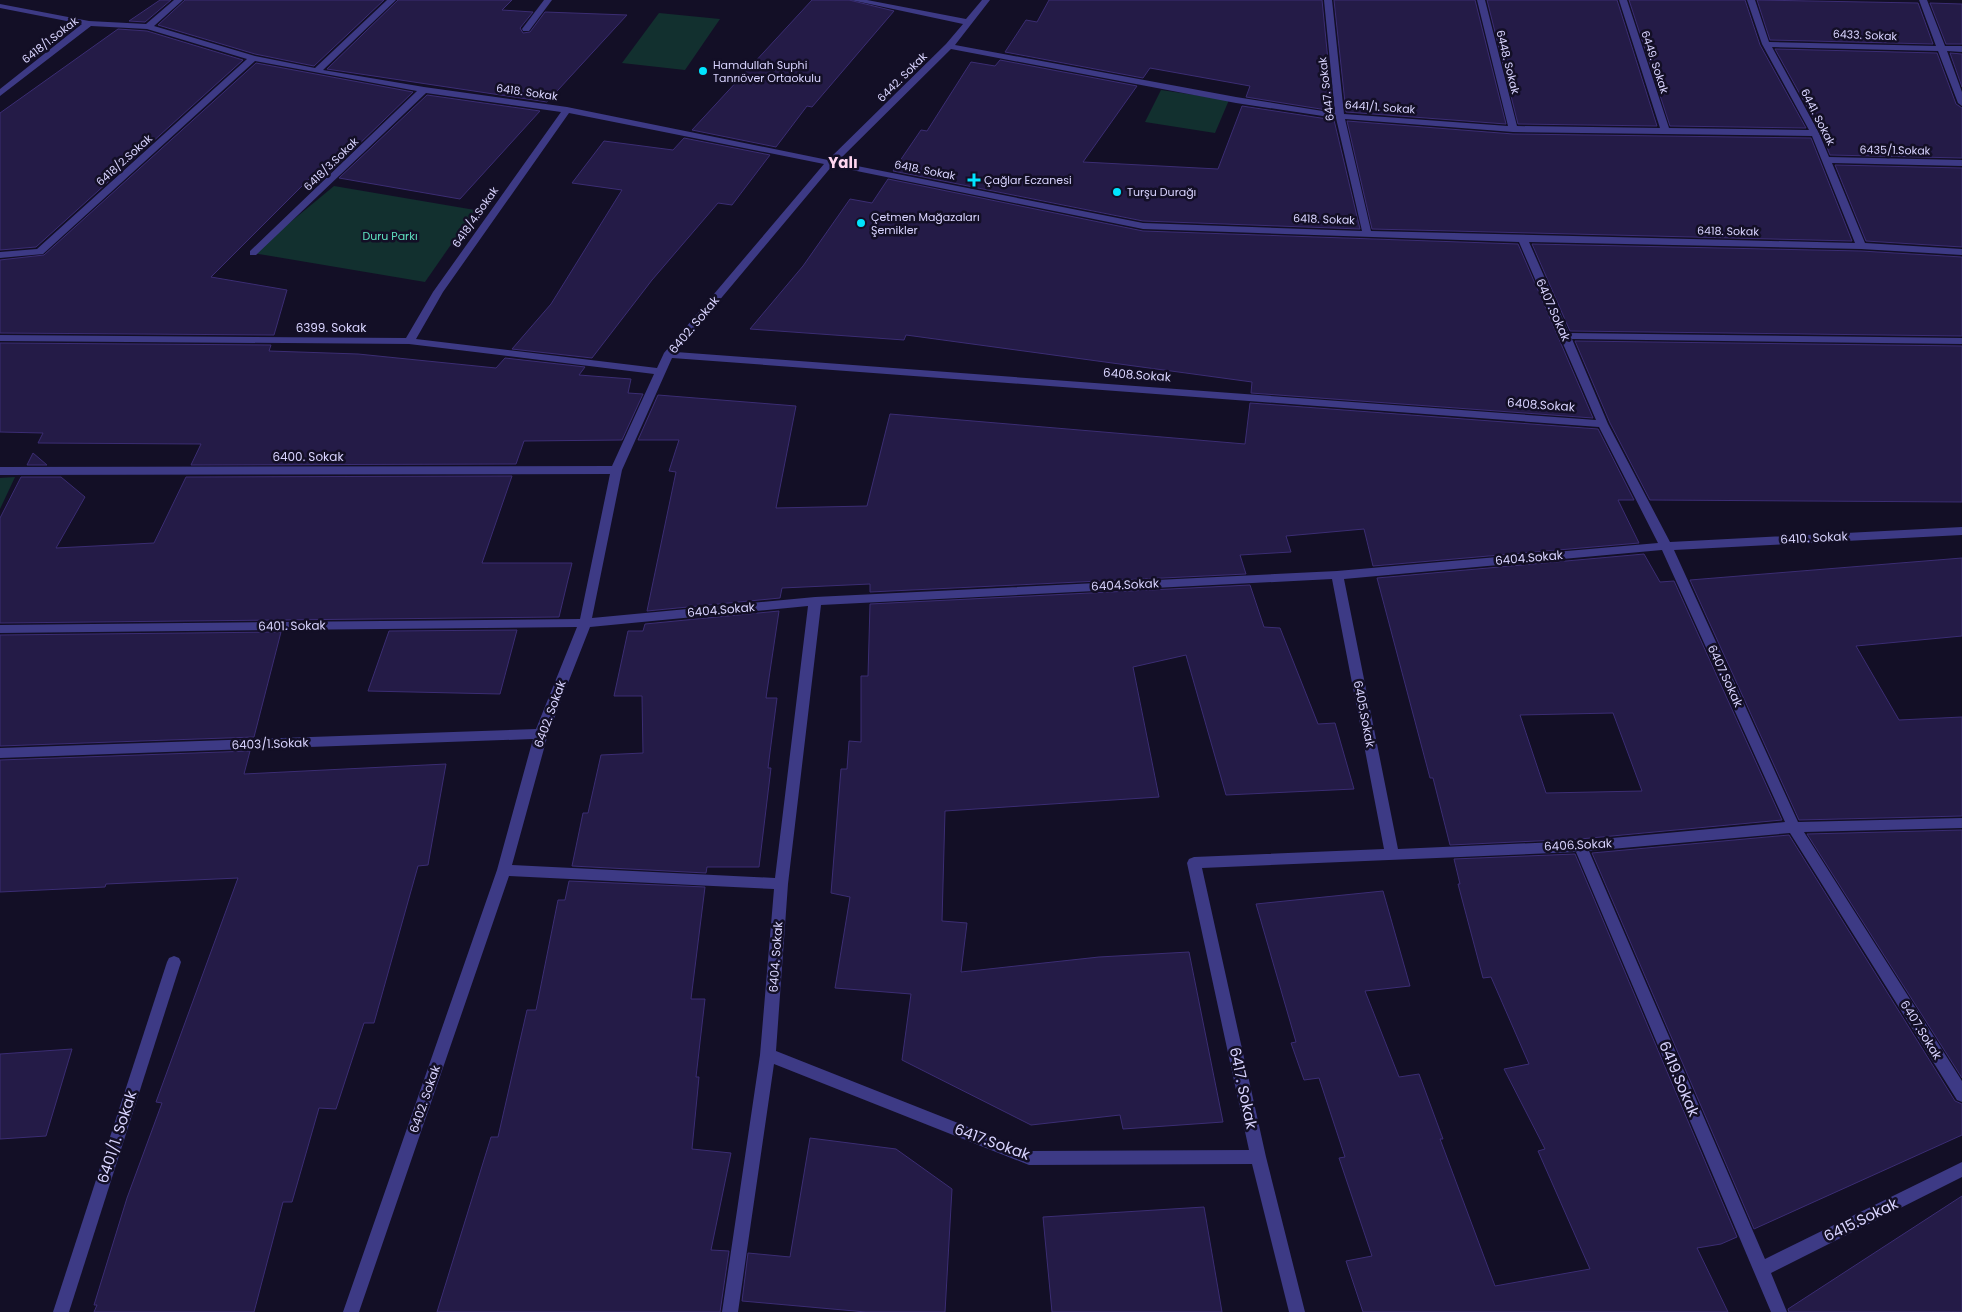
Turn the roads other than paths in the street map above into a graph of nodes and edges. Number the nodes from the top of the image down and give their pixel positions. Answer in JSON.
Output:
{"nodes":[{"id":1,"x":179,"y":0,"type":"edge"},
{"id":2,"x":392,"y":0,"type":"edge"},
{"id":3,"x":548,"y":0,"type":"edge"},
{"id":4,"x":855,"y":0,"type":"edge"},
{"id":5,"x":986,"y":0,"type":"edge"},
{"id":6,"x":1328,"y":0,"type":"edge"},
{"id":7,"x":1481,"y":0,"type":"edge"},
{"id":8,"x":1623,"y":0,"type":"edge"},
{"id":9,"x":1751,"y":0,"type":"edge"},
{"id":10,"x":1923,"y":0,"type":"edge"},
{"id":11,"x":0,"y":6,"type":"edge"},
{"id":12,"x":0,"y":14,"type":"edge"},
{"id":13,"x":46,"y":14,"type":"junction"},
{"id":14,"x":967,"y":22,"type":"junction"},
{"id":15,"x":89,"y":23,"type":"junction"},
{"id":16,"x":148,"y":27,"type":"junction"},
{"id":17,"x":526,"y":29,"type":"dead end"},
{"id":18,"x":1766,"y":44,"type":"junction"},
{"id":19,"x":949,"y":46,"type":"junction"},
{"id":20,"x":1941,"y":49,"type":"junction"},
{"id":21,"x":1962,"y":50,"type":"edge"},
{"id":22,"x":253,"y":58,"type":"junction"},
{"id":23,"x":317,"y":71,"type":"junction"},
{"id":24,"x":424,"y":90,"type":"junction"},
{"id":25,"x":0,"y":93,"type":"edge"},
{"id":26,"x":1962,"y":103,"type":"edge"},
{"id":27,"x":567,"y":110,"type":"junction"},
{"id":28,"x":1340,"y":116,"type":"junction"},
{"id":29,"x":1513,"y":129,"type":"junction"},
{"id":30,"x":1665,"y":131,"type":"junction"},
{"id":31,"x":1815,"y":133,"type":"junction"},
{"id":32,"x":1827,"y":160,"type":"junction"},
{"id":33,"x":1962,"y":163,"type":"edge"},
{"id":34,"x":830,"y":164,"type":"junction"},
{"id":35,"x":1367,"y":232,"type":"junction"},
{"id":36,"x":1523,"y":240,"type":"junction"},
{"id":37,"x":1861,"y":246,"type":"junction"},
{"id":38,"x":1962,"y":252,"type":"edge"},
{"id":39,"x":253,"y":253,"type":"dead end"},
{"id":40,"x":0,"y":255,"type":"edge"},
{"id":41,"x":1565,"y":336,"type":"junction"},
{"id":42,"x":0,"y":338,"type":"edge"},
{"id":43,"x":409,"y":341,"type":"junction"},
{"id":44,"x":1962,"y":341,"type":"edge"},
{"id":45,"x":668,"y":355,"type":"junction"},
{"id":46,"x":660,"y":372,"type":"junction"},
{"id":47,"x":1603,"y":424,"type":"junction"},
{"id":48,"x":616,"y":470,"type":"junction"},
{"id":49,"x":0,"y":471,"type":"edge"},
{"id":50,"x":1962,"y":530,"type":"edge"},
{"id":51,"x":1666,"y":546,"type":"junction"},
{"id":52,"x":1336,"y":575,"type":"junction"},
{"id":53,"x":815,"y":601,"type":"junction"},
{"id":54,"x":585,"y":622,"type":"junction"},
{"id":55,"x":0,"y":629,"type":"edge"},
{"id":56,"x":540,"y":734,"type":"junction"},
{"id":57,"x":0,"y":753,"type":"edge"},
{"id":58,"x":1962,"y":822,"type":"edge"},
{"id":59,"x":1794,"y":827,"type":"junction"},
{"id":60,"x":1580,"y":846,"type":"junction"},
{"id":61,"x":1392,"y":853,"type":"junction"},
{"id":62,"x":1194,"y":863,"type":"joint"},
{"id":63,"x":504,"y":870,"type":"junction"},
{"id":64,"x":781,"y":884,"type":"junction"},
{"id":65,"x":174,"y":962,"type":"dead end"},
{"id":66,"x":768,"y":1055,"type":"junction"},
{"id":67,"x":1962,"y":1095,"type":"edge"},
{"id":68,"x":1258,"y":1157,"type":"junction"},
{"id":69,"x":1962,"y":1169,"type":"edge"},
{"id":70,"x":1760,"y":1270,"type":"junction"},
{"id":71,"x":61,"y":1312,"type":"edge"},
{"id":72,"x":351,"y":1312,"type":"edge"},
{"id":73,"x":730,"y":1312,"type":"edge"},
{"id":74,"x":1297,"y":1312,"type":"edge"},
{"id":75,"x":1778,"y":1312,"type":"edge"}],
"edges":[{"from":1,"to":16,"type":"street"},
{"from":2,"to":23,"type":"street"},
{"from":3,"to":17,"type":"street"},
{"from":4,"to":14,"type":"street"},
{"from":5,"to":14,"type":"street","name":"6442. Sokak"},
{"from":6,"to":28,"type":"street","name":"6447. Sokak"},
{"from":7,"to":29,"type":"street","name":"6448. Sokak"},
{"from":8,"to":30,"type":"street","name":"6449. Sokak"},
{"from":9,"to":18,"type":"street","name":"6441. Sokak"},
{"from":10,"to":20,"type":"street"},
{"from":11,"to":13,"type":"street"},
{"from":12,"to":13,"type":"street"},
{"from":13,"to":15,"type":"street","name":"6418. Sokak"},
{"from":14,"to":19,"type":"street","name":"6442. Sokak"},
{"from":15,"to":16,"type":"street","name":"6418. Sokak"},
{"from":15,"to":25,"type":"street","name":"6418/1.Sokak"},
{"from":16,"to":22,"type":"street","name":"6418. Sokak"},
{"from":18,"to":20,"type":"street","name":"6433. Sokak"},
{"from":18,"to":31,"type":"street","name":"6441. Sokak"},
{"from":19,"to":28,"type":"street","name":"6441/1. Sokak"},
{"from":19,"to":34,"type":"street","name":"6442. Sokak"},
{"from":20,"to":21,"type":"street","name":"6433. Sokak"},
{"from":20,"to":26,"type":"street"},
{"from":22,"to":23,"type":"street","name":"6418. Sokak"},
{"from":22,"to":40,"type":"street","name":"6418/2.Sokak"},
{"from":23,"to":24,"type":"street","name":"6418. Sokak"},
{"from":24,"to":27,"type":"street","name":"6418. Sokak"},
{"from":24,"to":39,"type":"street","name":"6418/3.Sokak"},
{"from":27,"to":34,"type":"street","name":"6418. Sokak"},
{"from":27,"to":43,"type":"street","name":"6418/4.Sokak"},
{"from":28,"to":29,"type":"street","name":"6441/1. Sokak"},
{"from":28,"to":35,"type":"street","name":"6447. Sokak"},
{"from":29,"to":30,"type":"street","name":"6441/1. Sokak"},
{"from":30,"to":31,"type":"street","name":"6441/1. Sokak"},
{"from":31,"to":32,"type":"street","name":"6441. Sokak"},
{"from":32,"to":33,"type":"street","name":"6435/1.Sokak"},
{"from":32,"to":37,"type":"street","name":"6441. Sokak"},
{"from":34,"to":35,"type":"street","name":"6418. Sokak"},
{"from":34,"to":45,"type":"street","name":"6402. Sokak"},
{"from":35,"to":36,"type":"street","name":"6418. Sokak"},
{"from":36,"to":37,"type":"street","name":"6418. Sokak"},
{"from":36,"to":41,"type":"street","name":"6407.Sokak"},
{"from":37,"to":38,"type":"street","name":"6418. Sokak"},
{"from":41,"to":44,"type":"street"},
{"from":41,"to":47,"type":"street","name":"6407.Sokak"},
{"from":42,"to":43,"type":"street","name":"6399. Sokak"},
{"from":43,"to":46,"type":"street","name":"6399. Sokak"},
{"from":45,"to":46,"type":"street","name":"6402. Sokak"},
{"from":45,"to":47,"type":"street","name":"6408.Sokak"},
{"from":46,"to":48,"type":"street","name":"6402. Sokak"},
{"from":47,"to":51,"type":"street","name":"6407.Sokak"},
{"from":48,"to":49,"type":"street","name":"6400. Sokak"},
{"from":48,"to":54,"type":"street","name":"6402. Sokak"},
{"from":50,"to":51,"type":"street","name":"6410. Sokak"},
{"from":51,"to":52,"type":"street","name":"6404.Sokak"},
{"from":51,"to":59,"type":"street","name":"6407.Sokak"},
{"from":52,"to":53,"type":"street","name":"6404.Sokak"},
{"from":52,"to":61,"type":"street","name":"6405.Sokak"},
{"from":53,"to":54,"type":"street","name":"6404.Sokak"},
{"from":53,"to":64,"type":"street","name":"6404. Sokak"},
{"from":54,"to":55,"type":"street","name":"6401. Sokak"},
{"from":54,"to":56,"type":"street","name":"6402. Sokak"},
{"from":56,"to":57,"type":"street","name":"6403/1.Sokak"},
{"from":56,"to":63,"type":"street","name":"6402. Sokak"},
{"from":58,"to":59,"type":"street","name":"6406.Sokak"},
{"from":59,"to":60,"type":"street","name":"6406.Sokak"},
{"from":59,"to":67,"type":"street","name":"6407.Sokak"},
{"from":60,"to":61,"type":"street","name":"6406.Sokak"},
{"from":60,"to":70,"type":"street","name":"6419.Sokak"},
{"from":61,"to":62,"type":"street","name":"6406.Sokak"},
{"from":62,"to":68,"type":"street","name":"6417. Sokak"},
{"from":63,"to":64,"type":"street"},
{"from":63,"to":72,"type":"street","name":"6402. Sokak"},
{"from":64,"to":66,"type":"street","name":"6404. Sokak"},
{"from":65,"to":71,"type":"street","name":"6401/1. Sokak"},
{"from":66,"to":68,"type":"street","name":"6417.Sokak"},
{"from":66,"to":73,"type":"street","name":"6404. Sokak"},
{"from":68,"to":74,"type":"street","name":"6417. Sokak"},
{"from":69,"to":70,"type":"street","name":"6415.Sokak"},
{"from":70,"to":75,"type":"street","name":"6419.Sokak"}]}
